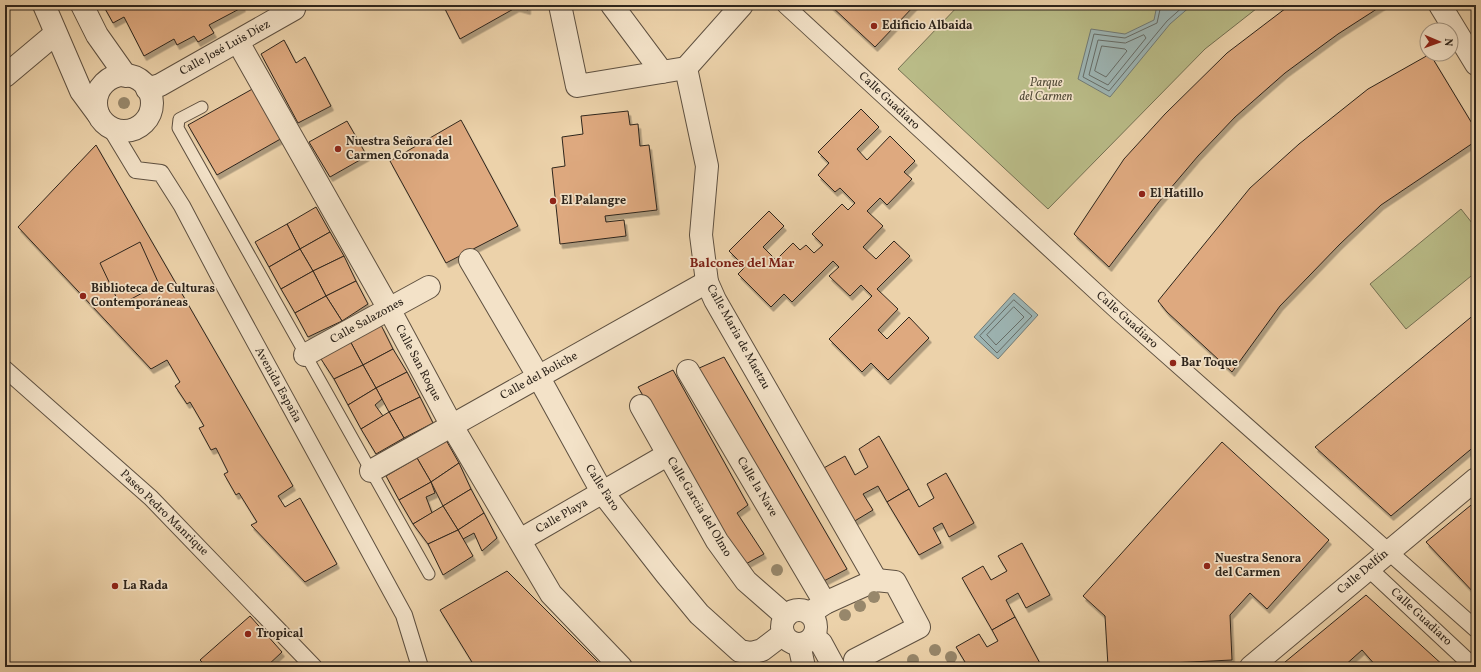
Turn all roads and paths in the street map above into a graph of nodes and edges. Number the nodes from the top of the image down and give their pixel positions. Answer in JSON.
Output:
{"nodes":[{"id":1,"x":44,"y":5,"type":"edge"},
{"id":2,"x":82,"y":5,"type":"edge"},
{"id":3,"x":560,"y":5,"type":"edge"},
{"id":4,"x":612,"y":5,"type":"edge"},
{"id":5,"x":742,"y":5,"type":"edge"},
{"id":6,"x":785,"y":5,"type":"edge"},
{"id":7,"x":1440,"y":5,"type":"edge"},
{"id":8,"x":297,"y":6,"type":"edge"},
{"id":9,"x":56,"y":34,"type":"junction"},
{"id":10,"x":238,"y":42,"type":"junction"},
{"id":11,"x":1476,"y":64,"type":"edge"},
{"id":12,"x":686,"y":68,"type":"junction"},
{"id":13,"x":662,"y":72,"type":"junction"},
{"id":14,"x":5,"y":76,"type":"edge"},
{"id":15,"x":126,"y":76,"type":"junction"},
{"id":16,"x":147,"y":89,"type":"junction"},
{"id":17,"x":202,"y":107,"type":"dead end"},
{"id":18,"x":104,"y":121,"type":"junction"},
{"id":19,"x":470,"y":260,"type":"dead end"},
{"id":20,"x":707,"y":282,"type":"junction"},
{"id":21,"x":429,"y":287,"type":"dead end"},
{"id":22,"x":389,"y":309,"type":"junction"},
{"id":23,"x":305,"y":355,"type":"junction"},
{"id":24,"x":5,"y":369,"type":"edge"},
{"id":25,"x":688,"y":371,"type":"dead end"},
{"id":26,"x":538,"y":376,"type":"junction"},
{"id":27,"x":641,"y":406,"type":"dead end"},
{"id":28,"x":452,"y":426,"type":"junction"},
{"id":29,"x":667,"y":455,"type":"junction"},
{"id":30,"x":371,"y":471,"type":"junction"},
{"id":31,"x":1476,"y":479,"type":"edge"},
{"id":32,"x":602,"y":492,"type":"junction"},
{"id":33,"x":520,"y":540,"type":"junction"},
{"id":34,"x":1388,"y":551,"type":"junction"},
{"id":35,"x":1368,"y":568,"type":"junction"},
{"id":36,"x":429,"y":574,"type":"dead end"},
{"id":37,"x":886,"y":581,"type":"junction"},
{"id":38,"x":818,"y":608,"type":"junction"},
{"id":39,"x":1476,"y":629,"type":"edge"},
{"id":40,"x":795,"y":633,"type":"junction"},
{"id":41,"x":855,"y":660,"type":"dead end"},
{"id":42,"x":314,"y":667,"type":"edge"},
{"id":43,"x":420,"y":667,"type":"edge"},
{"id":44,"x":621,"y":667,"type":"edge"},
{"id":45,"x":804,"y":667,"type":"edge"},
{"id":46,"x":834,"y":667,"type":"edge"},
{"id":47,"x":1252,"y":667,"type":"edge"},
{"id":48,"x":1474,"y":667,"type":"edge"}],
"edges":[{"from":1,"to":9,"type":"street"},
{"from":2,"to":15,"type":"street"},
{"from":3,"to":13,"type":"street"},
{"from":4,"to":13,"type":"street"},
{"from":5,"to":12,"type":"street"},
{"from":6,"to":34,"type":"street","name":"Calle Guadiaro"},
{"from":7,"to":11,"type":"street"},
{"from":8,"to":10,"type":"street","name":"Calle José Luis Díez"},
{"from":9,"to":14,"type":"street"},
{"from":9,"to":18,"type":"street"},
{"from":10,"to":16,"type":"street","name":"Calle José Luis Díez"},
{"from":10,"to":22,"type":"street","name":"Calle San Roque"},
{"from":12,"to":13,"type":"street"},
{"from":12,"to":20,"type":"street","name":"Calle Maria de Maetzu"},
{"from":15,"to":16,"type":"street"},
{"from":15,"to":18,"type":"street"},
{"from":16,"to":18,"type":"street"},
{"from":17,"to":23,"type":"lane"},
{"from":18,"to":43,"type":"street","name":"Avenida España"},
{"from":19,"to":26,"type":"street","name":"Calle Faro"},
{"from":20,"to":26,"type":"street","name":"Calle del Boliche"},
{"from":20,"to":37,"type":"street","name":"Calle Maria de Maetzu"},
{"from":21,"to":22,"type":"street","name":"Calle Salazones"},
{"from":22,"to":23,"type":"street","name":"Calle Salazones"},
{"from":22,"to":28,"type":"street","name":"Calle San Roque"},
{"from":23,"to":30,"type":"lane"},
{"from":24,"to":42,"type":"street","name":"Paseo Pedro Manrique"},
{"from":25,"to":38,"type":"street","name":"Calle la Nave"},
{"from":26,"to":28,"type":"street","name":"Calle del Boliche"},
{"from":26,"to":32,"type":"street","name":"Calle Faro"},
{"from":27,"to":29,"type":"street","name":"Calle Garcia del Olmo"},
{"from":28,"to":30,"type":"street","name":"Calle del Boliche"},
{"from":28,"to":33,"type":"street","name":"Calle San Roque"},
{"from":29,"to":32,"type":"street","name":"Calle Playa"},
{"from":29,"to":40,"type":"street","name":"Calle Garcia del Olmo"},
{"from":30,"to":36,"type":"lane"},
{"from":31,"to":34,"type":"street","name":"Calle Delfín"},
{"from":32,"to":33,"type":"street","name":"Calle Playa"},
{"from":32,"to":40,"type":"street","name":"Calle Faro"},
{"from":33,"to":44,"type":"street","name":"Calle San Roque"},
{"from":34,"to":35,"type":"street","name":"Calle Delfín"},
{"from":34,"to":39,"type":"street","name":"Calle Guadiaro"},
{"from":35,"to":47,"type":"street","name":"Calle Delfín"},
{"from":35,"to":48,"type":"street","name":"Calle Guadiaro"},
{"from":37,"to":38,"type":"street"},
{"from":37,"to":41,"type":"street","name":"Calle Maria de Maetzu"},
{"from":38,"to":40,"type":"street","name":"Calle la Nave"},
{"from":40,"to":45,"type":"street"},
{"from":40,"to":46,"type":"street","name":"Calle Garcia del Olmo"}]}
